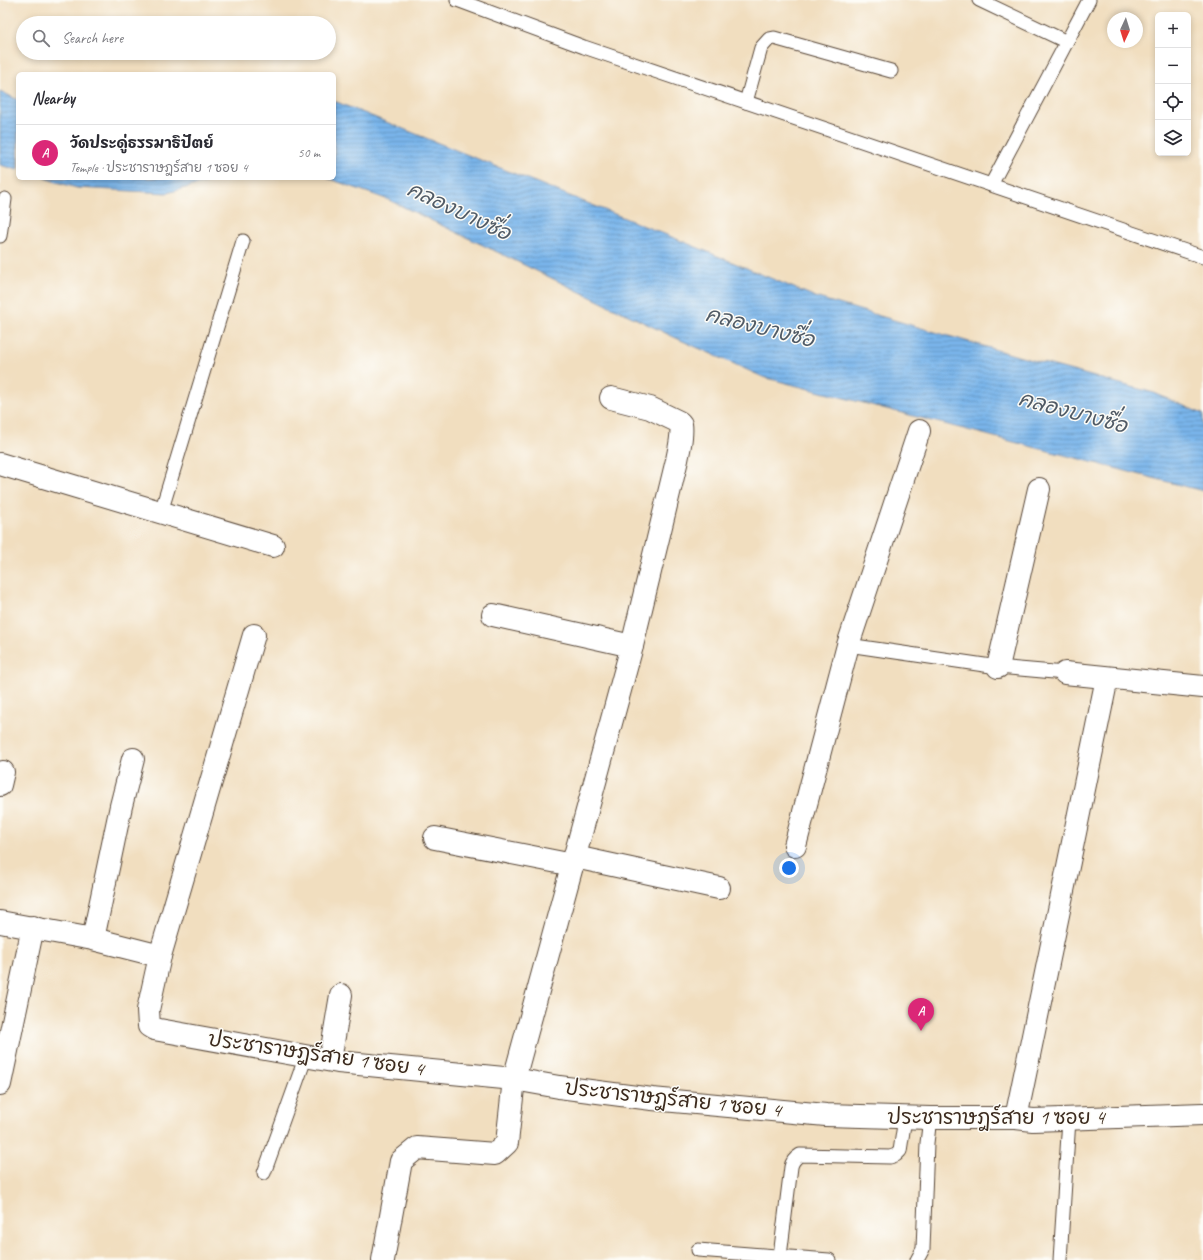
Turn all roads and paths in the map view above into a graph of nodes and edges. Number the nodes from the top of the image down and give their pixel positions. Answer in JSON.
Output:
{"nodes":[{"id":1,"x":457,"y":0,"type":"edge"},
{"id":2,"x":980,"y":0,"type":"edge"},
{"id":3,"x":1089,"y":0,"type":"edge"},
{"id":4,"x":1067,"y":42,"type":"junction"},
{"id":5,"x":891,"y":71,"type":"dead end"},
{"id":6,"x":746,"y":102,"type":"junction"},
{"id":7,"x":992,"y":185,"type":"junction"},
{"id":8,"x":5,"y":199,"type":"dead end"},
{"id":9,"x":0,"y":236,"type":"edge"},
{"id":10,"x":243,"y":241,"type":"dead end"},
{"id":11,"x":1203,"y":257,"type":"edge"},
{"id":12,"x":611,"y":398,"type":"dead end"},
{"id":13,"x":919,"y":431,"type":"dead end"},
{"id":14,"x":0,"y":464,"type":"edge"},
{"id":15,"x":1039,"y":489,"type":"dead end"},
{"id":16,"x":161,"y":512,"type":"junction"},
{"id":17,"x":273,"y":546,"type":"dead end"},
{"id":18,"x":493,"y":615,"type":"dead end"},
{"id":19,"x":254,"y":635,"type":"dead end"},
{"id":20,"x":848,"y":645,"type":"junction"},
{"id":21,"x":632,"y":646,"type":"junction"},
{"id":22,"x":998,"y":668,"type":"junction"},
{"id":23,"x":1065,"y":673,"type":"joint"},
{"id":24,"x":1107,"y":678,"type":"junction"},
{"id":25,"x":1203,"y":687,"type":"edge"},
{"id":26,"x":133,"y":759,"type":"dead end"},
{"id":27,"x":435,"y":838,"type":"dead end"},
{"id":28,"x":795,"y":846,"type":"dead end"},
{"id":29,"x":574,"y":861,"type":"junction"},
{"id":30,"x":719,"y":888,"type":"dead end"},
{"id":31,"x":0,"y":922,"type":"edge"},
{"id":32,"x":33,"y":927,"type":"junction"},
{"id":33,"x":93,"y":939,"type":"junction"},
{"id":34,"x":160,"y":956,"type":"junction"},
{"id":35,"x":341,"y":995,"type":"dead end"},
{"id":36,"x":306,"y":1056,"type":"junction"},
{"id":37,"x":330,"y":1060,"type":"junction"},
{"id":38,"x":514,"y":1079,"type":"junction"},
{"id":39,"x":0,"y":1084,"type":"edge"},
{"id":40,"x":1203,"y":1114,"type":"edge"},
{"id":41,"x":905,"y":1118,"type":"junction"},
{"id":42,"x":930,"y":1118,"type":"junction"},
{"id":43,"x":1016,"y":1118,"type":"junction"},
{"id":44,"x":1069,"y":1119,"type":"junction"},
{"id":45,"x":264,"y":1173,"type":"dead end"},
{"id":46,"x":698,"y":1250,"type":"dead end"},
{"id":47,"x":780,"y":1256,"type":"junction"},
{"id":48,"x":390,"y":1259,"type":"edge"},
{"id":49,"x":829,"y":1260,"type":"edge"},
{"id":50,"x":917,"y":1260,"type":"edge"},
{"id":51,"x":1060,"y":1260,"type":"edge"}],
"edges":[{"from":1,"to":6,"type":"lane"},
{"from":2,"to":4,"type":"lane"},
{"from":3,"to":4,"type":"lane"},
{"from":4,"to":7,"type":"lane"},
{"from":5,"to":6,"type":"lane"},
{"from":6,"to":7,"type":"lane"},
{"from":7,"to":11,"type":"lane"},
{"from":8,"to":9,"type":"lane"},
{"from":10,"to":16,"type":"lane"},
{"from":12,"to":21,"type":"street"},
{"from":13,"to":20,"type":"street"},
{"from":14,"to":16,"type":"street"},
{"from":15,"to":22,"type":"street"},
{"from":16,"to":17,"type":"street"},
{"from":18,"to":21,"type":"street"},
{"from":19,"to":34,"type":"street"},
{"from":20,"to":22,"type":"lane"},
{"from":20,"to":28,"type":"street"},
{"from":21,"to":29,"type":"street"},
{"from":22,"to":23,"type":"lane"},
{"from":23,"to":24,"type":"street"},
{"from":24,"to":25,"type":"street"},
{"from":24,"to":43,"type":"street"},
{"from":26,"to":33,"type":"street"},
{"from":27,"to":29,"type":"street"},
{"from":29,"to":30,"type":"street"},
{"from":29,"to":38,"type":"street"},
{"from":31,"to":32,"type":"street"},
{"from":32,"to":33,"type":"street"},
{"from":32,"to":39,"type":"street"},
{"from":33,"to":34,"type":"street"},
{"from":34,"to":36,"type":"street","name":"ประชาราษฎร์สาย 1 ซอย 4"},
{"from":35,"to":37,"type":"street"},
{"from":36,"to":37,"type":"street","name":"ประชาราษฎร์สาย 1 ซอย 4"},
{"from":36,"to":45,"type":"lane"},
{"from":37,"to":38,"type":"street","name":"ประชาราษฎร์สาย 1 ซอย 4"},
{"from":38,"to":41,"type":"street","name":"ประชาราษฎร์สาย 1 ซอย 4"},
{"from":38,"to":48,"type":"street"},
{"from":40,"to":44,"type":"street","name":"ประชาราษฎร์สาย 1 ซอย 4"},
{"from":41,"to":42,"type":"street","name":"ประชาราษฎร์สาย 1 ซอย 4"},
{"from":41,"to":47,"type":"lane"},
{"from":42,"to":43,"type":"street","name":"ประชาราษฎร์สาย 1 ซอย 4"},
{"from":42,"to":50,"type":"lane"},
{"from":43,"to":44,"type":"street","name":"ประชาราษฎร์สาย 1 ซอย 4"},
{"from":44,"to":51,"type":"lane"},
{"from":46,"to":47,"type":"lane"},
{"from":47,"to":49,"type":"lane"}]}
